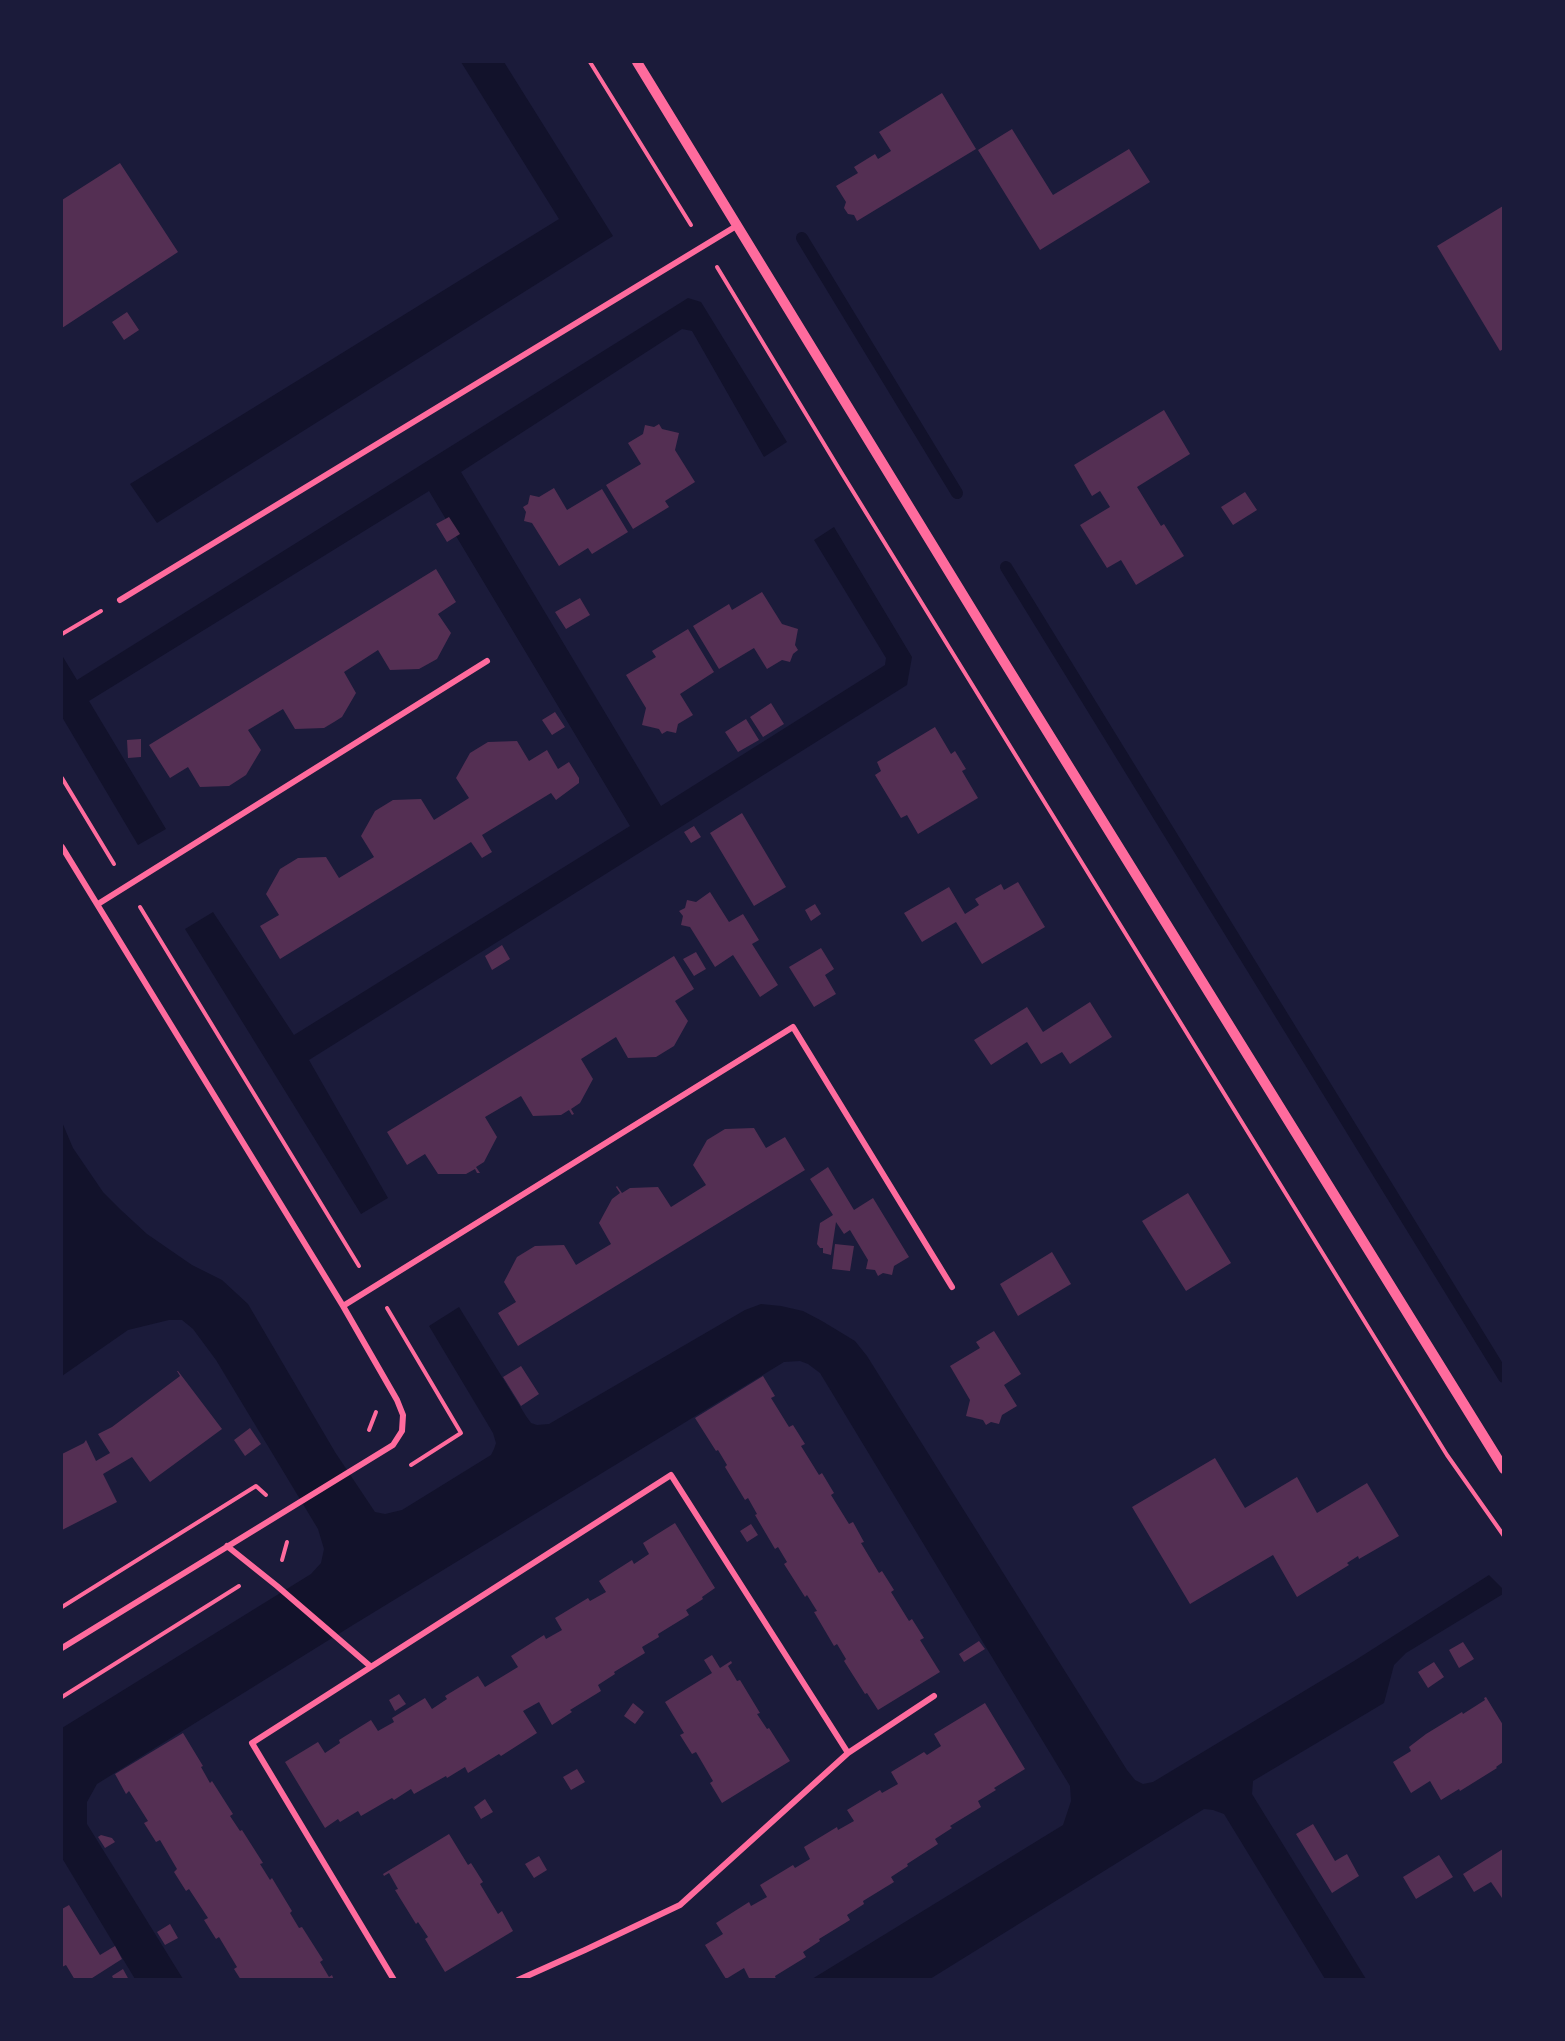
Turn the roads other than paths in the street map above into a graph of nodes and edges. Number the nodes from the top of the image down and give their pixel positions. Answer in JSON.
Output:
{"nodes":[{"id":1,"x":637,"y":62,"type":"edge"},
{"id":2,"x":738,"y":225,"type":"junction"},
{"id":3,"x":120,"y":600,"type":"road end"},
{"id":4,"x":487,"y":661,"type":"dead end"},
{"id":5,"x":62,"y":847,"type":"edge"},
{"id":6,"x":98,"y":904,"type":"junction"},
{"id":7,"x":952,"y":1287,"type":"dead end"},
{"id":8,"x":343,"y":1306,"type":"junction"},
{"id":9,"x":1503,"y":1469,"type":"edge"},
{"id":10,"x":227,"y":1546,"type":"junction"},
{"id":11,"x":62,"y":1648,"type":"edge"},
{"id":12,"x":370,"y":1666,"type":"junction"},
{"id":13,"x":934,"y":1696,"type":"dead end"},
{"id":14,"x":848,"y":1753,"type":"junction"},
{"id":15,"x":394,"y":1980,"type":"edge"},
{"id":16,"x":518,"y":1980,"type":"edge"}],
"edges":[{"from":1,"to":2,"type":"street"},
{"from":2,"to":3,"type":"street"},
{"from":2,"to":9,"type":"street"},
{"from":4,"to":6,"type":"street"},
{"from":5,"to":6,"type":"street"},
{"from":6,"to":8,"type":"street"},
{"from":7,"to":8,"type":"street"},
{"from":8,"to":10,"type":"street"},
{"from":10,"to":11,"type":"street"},
{"from":10,"to":12,"type":"street"},
{"from":12,"to":14,"type":"street"},
{"from":12,"to":15,"type":"street"},
{"from":13,"to":14,"type":"street"},
{"from":14,"to":16,"type":"street"}]}
